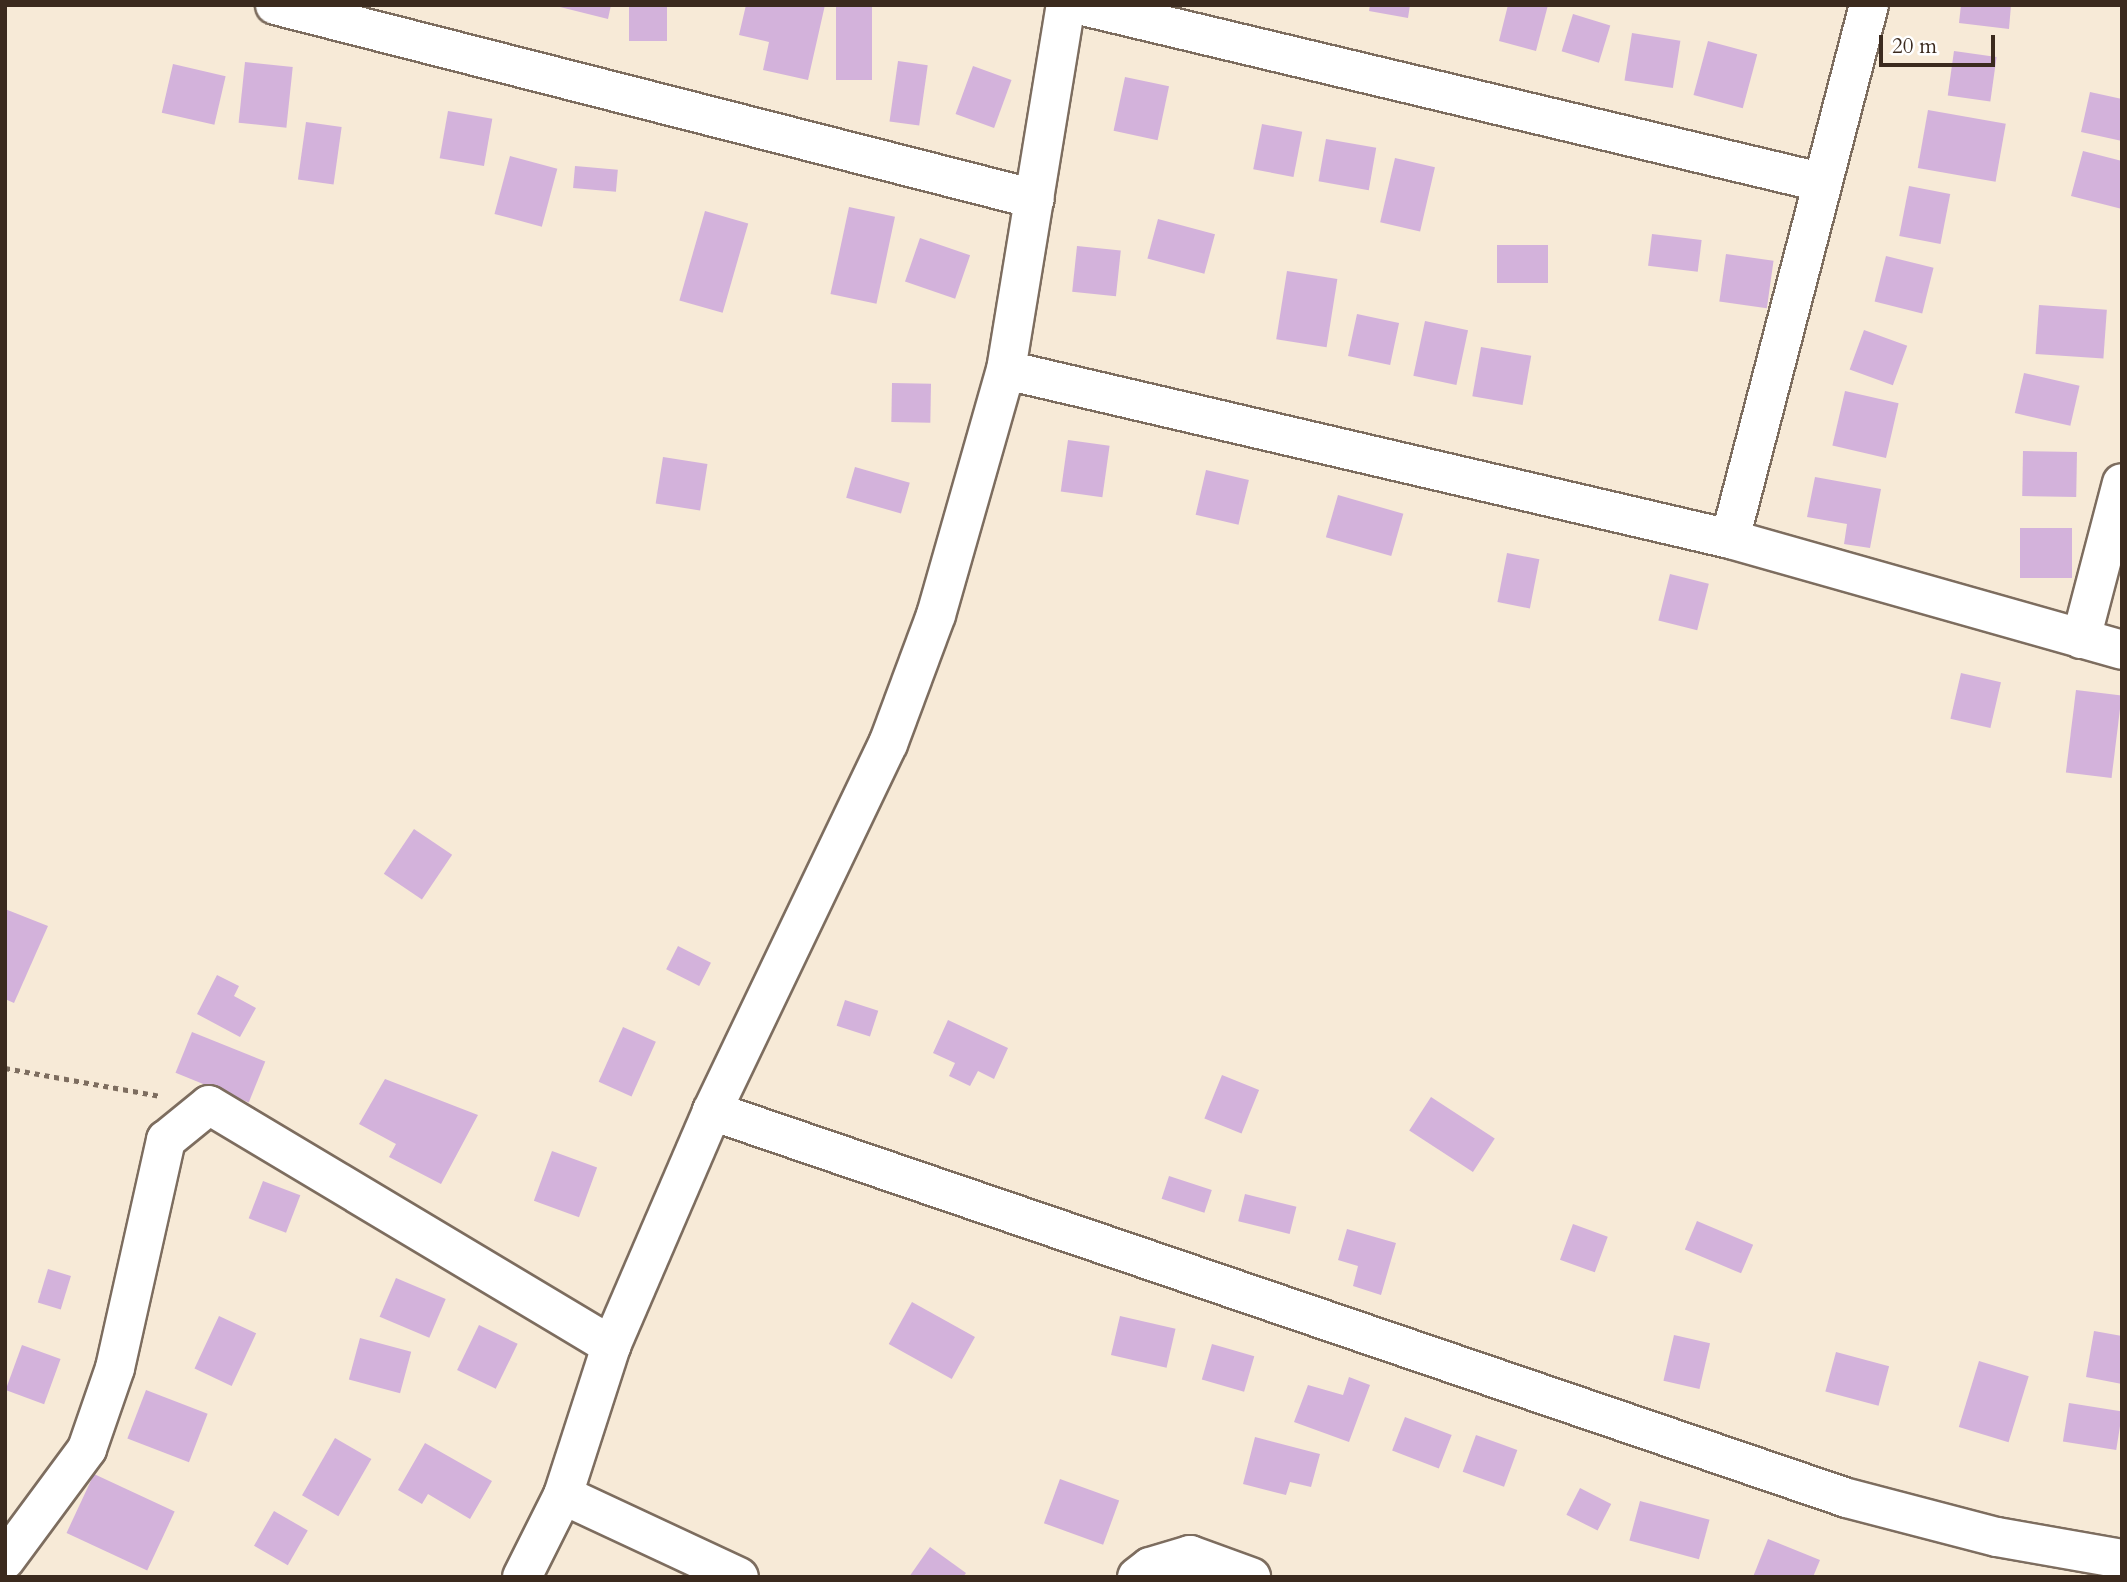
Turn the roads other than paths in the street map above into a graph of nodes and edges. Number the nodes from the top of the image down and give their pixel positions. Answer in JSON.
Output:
{"nodes":[{"id":1,"x":275,"y":5,"type":"edge"},
{"id":2,"x":1066,"y":5,"type":"edge"},
{"id":3,"x":1079,"y":5,"type":"edge"},
{"id":4,"x":1869,"y":5,"type":"edge"},
{"id":5,"x":1821,"y":182,"type":"junction"},
{"id":6,"x":1035,"y":200,"type":"junction"},
{"id":7,"x":1006,"y":370,"type":"junction"},
{"id":8,"x":2122,"y":483,"type":"edge"},
{"id":9,"x":1730,"y":539,"type":"junction"},
{"id":10,"x":2081,"y":639,"type":"junction"},
{"id":11,"x":2122,"y":650,"type":"edge"},
{"id":12,"x":712,"y":1111,"type":"junction"},
{"id":13,"x":611,"y":1346,"type":"junction"},
{"id":14,"x":563,"y":1495,"type":"junction"},
{"id":15,"x":2122,"y":1559,"type":"edge"},
{"id":16,"x":5,"y":1560,"type":"edge"},
{"id":17,"x":522,"y":1577,"type":"edge"},
{"id":18,"x":738,"y":1577,"type":"edge"},
{"id":19,"x":1137,"y":1577,"type":"edge"},
{"id":20,"x":1251,"y":1577,"type":"edge"}],
"edges":[{"from":1,"to":6,"type":"street"},
{"from":2,"to":6,"type":"street"},
{"from":3,"to":5,"type":"street"},
{"from":4,"to":5,"type":"street"},
{"from":5,"to":9,"type":"street"},
{"from":6,"to":7,"type":"street"},
{"from":7,"to":9,"type":"street"},
{"from":7,"to":12,"type":"street"},
{"from":8,"to":10,"type":"street"},
{"from":9,"to":10,"type":"street"},
{"from":10,"to":11,"type":"street"},
{"from":12,"to":13,"type":"street"},
{"from":12,"to":15,"type":"street"},
{"from":13,"to":14,"type":"street"},
{"from":13,"to":16,"type":"street"},
{"from":14,"to":17,"type":"street"},
{"from":14,"to":18,"type":"street"},
{"from":19,"to":20,"type":"street"}]}
